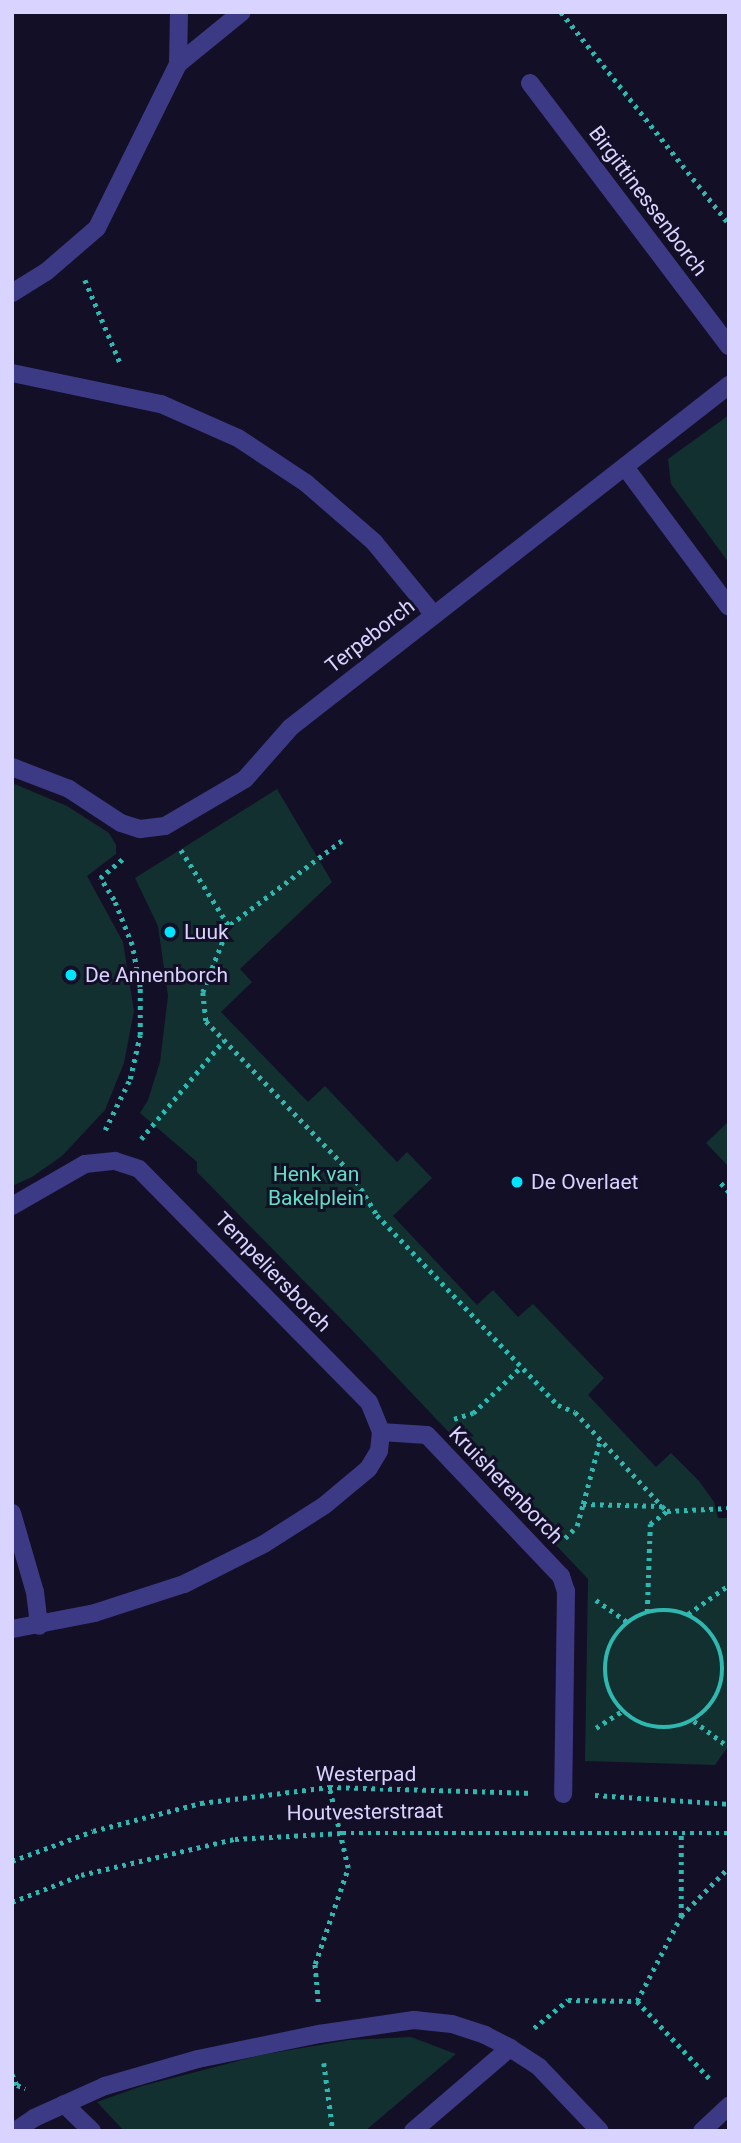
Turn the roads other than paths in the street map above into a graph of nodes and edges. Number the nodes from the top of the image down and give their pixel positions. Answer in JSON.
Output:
{"nodes":[{"id":1,"x":180,"y":12,"type":"edge"},
{"id":2,"x":242,"y":12,"type":"edge"},
{"id":3,"x":178,"y":64,"type":"junction"},
{"id":4,"x":530,"y":83,"type":"dead end"},
{"id":5,"x":12,"y":293,"type":"edge"},
{"id":6,"x":729,"y":346,"type":"edge"},
{"id":7,"x":12,"y":373,"type":"edge"},
{"id":8,"x":729,"y":385,"type":"edge"},
{"id":9,"x":625,"y":467,"type":"junction"},
{"id":10,"x":729,"y":607,"type":"edge"},
{"id":11,"x":434,"y":615,"type":"junction"},
{"id":12,"x":12,"y":767,"type":"edge"},
{"id":13,"x":12,"y":1206,"type":"edge"},
{"id":14,"x":381,"y":1432,"type":"junction"},
{"id":15,"x":12,"y":1513,"type":"edge"},
{"id":16,"x":39,"y":1626,"type":"junction"},
{"id":17,"x":12,"y":1629,"type":"edge"},
{"id":18,"x":563,"y":1794,"type":"road end"},
{"id":19,"x":510,"y":2048,"type":"junction"},
{"id":20,"x":65,"y":2104,"type":"junction"},
{"id":21,"x":729,"y":2106,"type":"edge"},
{"id":22,"x":15,"y":2131,"type":"edge"},
{"id":23,"x":92,"y":2131,"type":"edge"},
{"id":24,"x":413,"y":2131,"type":"edge"},
{"id":25,"x":600,"y":2131,"type":"edge"},
{"id":26,"x":702,"y":2131,"type":"edge"}],
"edges":[{"from":1,"to":3,"type":"street"},
{"from":2,"to":3,"type":"street"},
{"from":3,"to":5,"type":"street"},
{"from":4,"to":6,"type":"street","name":"Birgittinessenborch"},
{"from":7,"to":11,"type":"street"},
{"from":8,"to":9,"type":"street","name":"Terpeborch"},
{"from":9,"to":10,"type":"street"},
{"from":9,"to":11,"type":"street","name":"Terpeborch"},
{"from":11,"to":12,"type":"street","name":"Terpeborch"},
{"from":13,"to":14,"type":"street","name":"Tempeliersborch"},
{"from":14,"to":16,"type":"street"},
{"from":14,"to":18,"type":"street","name":"Kruisherenborch"},
{"from":15,"to":16,"type":"street"},
{"from":16,"to":17,"type":"street"},
{"from":19,"to":20,"type":"street"},
{"from":19,"to":24,"type":"street"},
{"from":19,"to":25,"type":"street"},
{"from":20,"to":22,"type":"street"},
{"from":20,"to":23,"type":"street"},
{"from":21,"to":26,"type":"street"}]}
